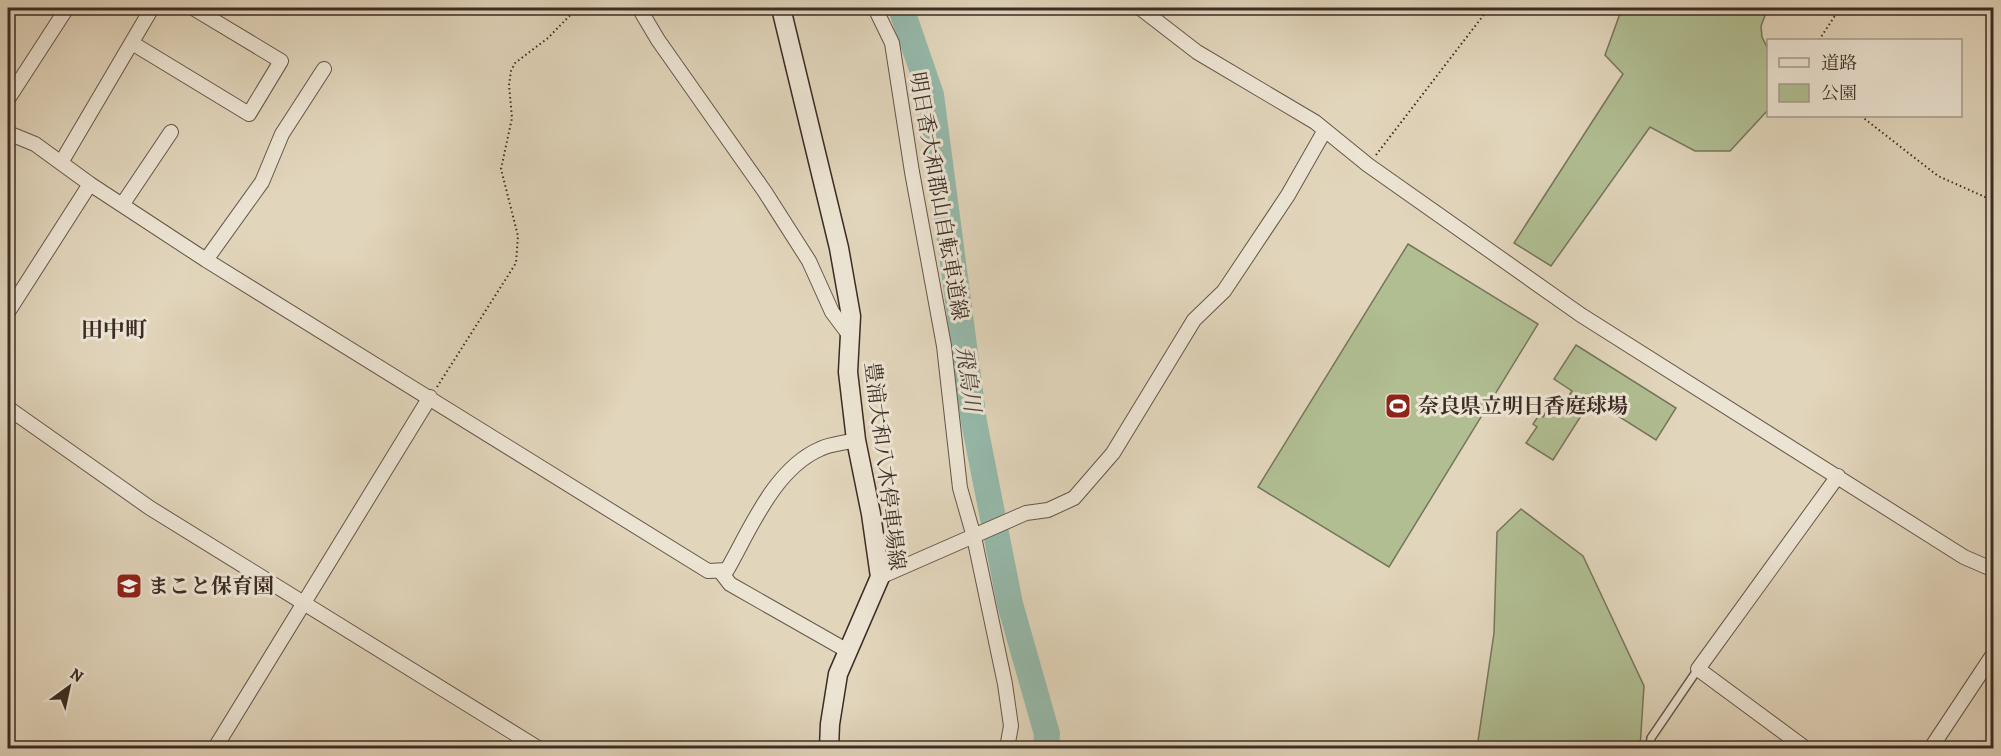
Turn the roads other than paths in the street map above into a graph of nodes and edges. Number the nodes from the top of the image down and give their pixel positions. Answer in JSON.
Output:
{"nodes":[{"id":1,"x":67,"y":8,"type":"edge"},
{"id":2,"x":152,"y":8,"type":"edge"},
{"id":3,"x":193,"y":8,"type":"edge"},
{"id":4,"x":639,"y":8,"type":"edge"},
{"id":5,"x":781,"y":8,"type":"edge"},
{"id":6,"x":875,"y":8,"type":"edge"},
{"id":7,"x":1140,"y":8,"type":"edge"},
{"id":8,"x":132,"y":44,"type":"junction"},
{"id":9,"x":324,"y":69,"type":"dead end"},
{"id":10,"x":8,"y":99,"type":"edge"},
{"id":11,"x":1325,"y":130,"type":"junction"},
{"id":12,"x":8,"y":132,"type":"edge"},
{"id":13,"x":171,"y":132,"type":"dead end"},
{"id":14,"x":62,"y":161,"type":"junction"},
{"id":15,"x":90,"y":184,"type":"junction"},
{"id":16,"x":122,"y":206,"type":"junction"},
{"id":17,"x":206,"y":260,"type":"junction"},
{"id":18,"x":8,"y":312,"type":"edge"},
{"id":19,"x":850,"y":336,"type":"junction"},
{"id":20,"x":430,"y":398,"type":"junction"},
{"id":21,"x":8,"y":408,"type":"edge"},
{"id":22,"x":856,"y":440,"type":"junction"},
{"id":23,"x":1838,"y":476,"type":"junction"},
{"id":24,"x":977,"y":535,"type":"junction"},
{"id":25,"x":1994,"y":570,"type":"edge"},
{"id":26,"x":720,"y":571,"type":"junction"},
{"id":27,"x":879,"y":577,"type":"junction"},
{"id":28,"x":306,"y":603,"type":"junction"},
{"id":29,"x":846,"y":650,"type":"junction"},
{"id":30,"x":1994,"y":653,"type":"edge"},
{"id":31,"x":1698,"y":669,"type":"junction"},
{"id":32,"x":215,"y":748,"type":"edge"},
{"id":33,"x":538,"y":748,"type":"edge"},
{"id":34,"x":830,"y":748,"type":"edge"},
{"id":35,"x":1007,"y":748,"type":"edge"},
{"id":36,"x":1650,"y":748,"type":"edge"},
{"id":37,"x":1805,"y":748,"type":"edge"},
{"id":38,"x":1931,"y":748,"type":"edge"}],
"edges":[{"from":1,"to":10,"type":"street"},
{"from":2,"to":8,"type":"street"},
{"from":3,"to":8,"type":"street"},
{"from":4,"to":19,"type":"street"},
{"from":5,"to":19,"type":"main road","name":"豊浦大和八木停車場線"},
{"from":6,"to":24,"type":"street","name":"明日香大和郡山自転車道線"},
{"from":7,"to":11,"type":"street"},
{"from":8,"to":14,"type":"street"},
{"from":9,"to":17,"type":"street"},
{"from":11,"to":23,"type":"street"},
{"from":11,"to":24,"type":"street"},
{"from":12,"to":14,"type":"street"},
{"from":13,"to":16,"type":"street"},
{"from":14,"to":15,"type":"street"},
{"from":15,"to":16,"type":"street"},
{"from":15,"to":18,"type":"street"},
{"from":16,"to":17,"type":"street"},
{"from":17,"to":20,"type":"street"},
{"from":19,"to":22,"type":"main road","name":"豊浦大和八木停車場線"},
{"from":20,"to":26,"type":"street"},
{"from":20,"to":28,"type":"street"},
{"from":21,"to":28,"type":"street"},
{"from":22,"to":26,"type":"street"},
{"from":22,"to":27,"type":"main road","name":"豊浦大和八木停車場線"},
{"from":23,"to":25,"type":"street"},
{"from":23,"to":31,"type":"street"},
{"from":24,"to":27,"type":"street"},
{"from":24,"to":35,"type":"street","name":"明日香大和郡山自転車道線"},
{"from":26,"to":29,"type":"street"},
{"from":27,"to":29,"type":"main road","name":"豊浦大和八木停車場線"},
{"from":28,"to":32,"type":"street"},
{"from":28,"to":33,"type":"street"},
{"from":29,"to":34,"type":"main road","name":"豊浦大和八木停車場線"},
{"from":30,"to":38,"type":"street"},
{"from":31,"to":36,"type":"lane"},
{"from":31,"to":37,"type":"street"}]}
